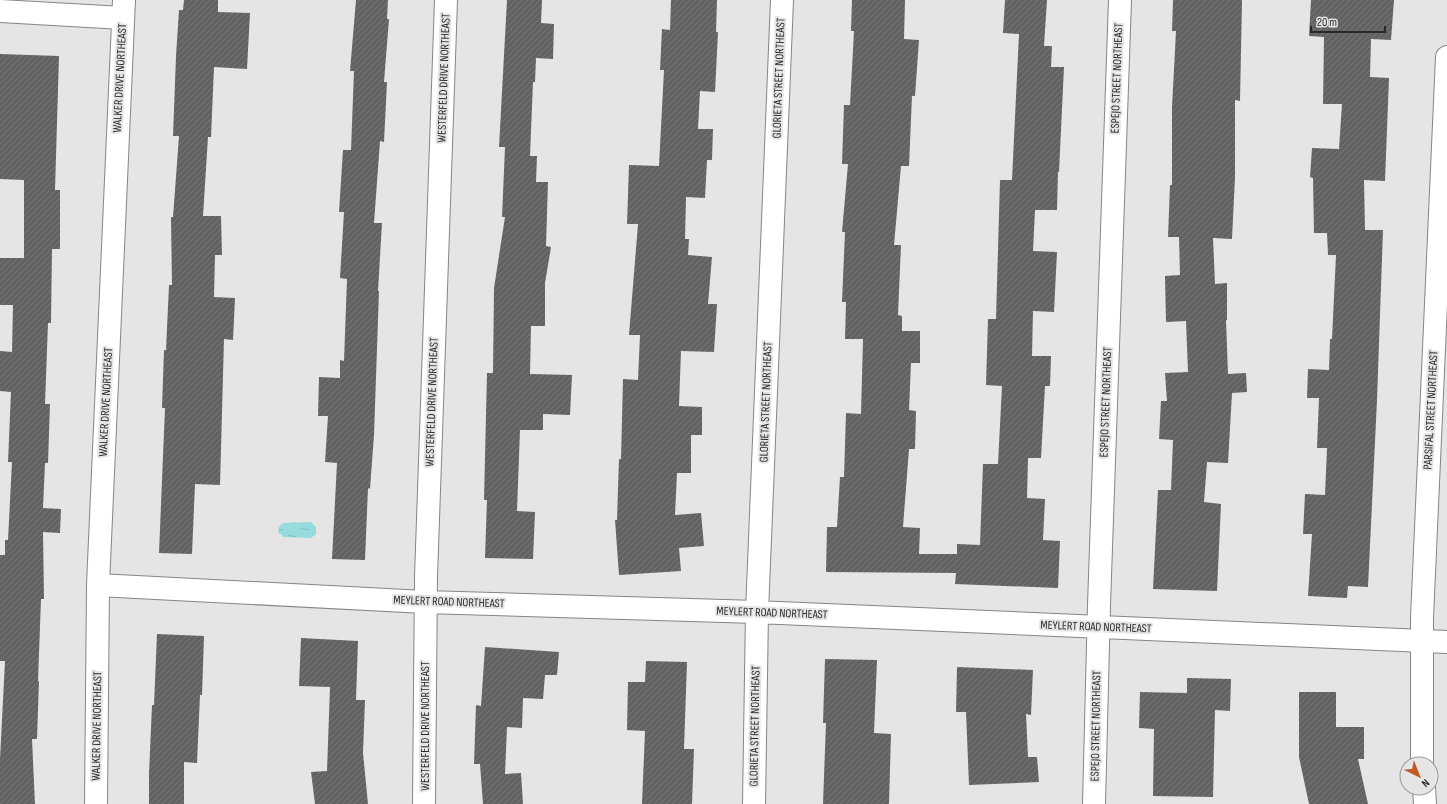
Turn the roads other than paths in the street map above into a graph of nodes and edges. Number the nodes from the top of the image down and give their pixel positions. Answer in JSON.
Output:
{"nodes":[{"id":1,"x":446,"y":0,"type":"edge"},
{"id":2,"x":782,"y":0,"type":"edge"},
{"id":3,"x":1120,"y":0,"type":"edge"},
{"id":4,"x":124,"y":9,"type":"edge"},
{"id":5,"x":0,"y":11,"type":"edge"},
{"id":6,"x":1447,"y":57,"type":"edge"},
{"id":7,"x":98,"y":585,"type":"junction"},
{"id":8,"x":425,"y":602,"type":"junction"},
{"id":9,"x":757,"y":612,"type":"junction"},
{"id":10,"x":1098,"y":627,"type":"junction"},
{"id":11,"x":1422,"y":640,"type":"junction"},
{"id":12,"x":1447,"y":642,"type":"edge"},
{"id":13,"x":1422,"y":756,"type":"edge"},
{"id":14,"x":96,"y":804,"type":"edge"},
{"id":15,"x":424,"y":804,"type":"edge"},
{"id":16,"x":754,"y":804,"type":"edge"},
{"id":17,"x":1094,"y":804,"type":"edge"}],
"edges":[{"from":1,"to":8,"type":"street","name":"WESTERFELD DRIVE NORTHEAST"},
{"from":2,"to":9,"type":"street","name":"GLORIETA STREET NORTHEAST"},
{"from":3,"to":10,"type":"street","name":"ESPEJO STREET NORTHEAST"},
{"from":4,"to":5,"type":"street"},
{"from":4,"to":7,"type":"street","name":"WALKER DRIVE NORTHEAST"},
{"from":6,"to":11,"type":"street","name":"PARSIFAL STREET NORTHEAST"},
{"from":7,"to":8,"type":"street","name":"MEYLERT ROAD NORTHEAST"},
{"from":7,"to":14,"type":"street","name":"WALKER DRIVE NORTHEAST"},
{"from":8,"to":9,"type":"street","name":"MEYLERT ROAD NORTHEAST"},
{"from":8,"to":15,"type":"street","name":"WESTERFELD DRIVE NORTHEAST"},
{"from":9,"to":10,"type":"street","name":"MEYLERT ROAD NORTHEAST"},
{"from":9,"to":16,"type":"street","name":"GLORIETA STREET NORTHEAST"},
{"from":10,"to":11,"type":"street","name":"MEYLERT ROAD NORTHEAST"},
{"from":10,"to":17,"type":"street","name":"ESPEJO STREET NORTHEAST"},
{"from":11,"to":12,"type":"street","name":"MEYLERT ROAD NORTHEAST"},
{"from":11,"to":13,"type":"street","name":"PARSIFAL STREET NORTHEAST"}]}
